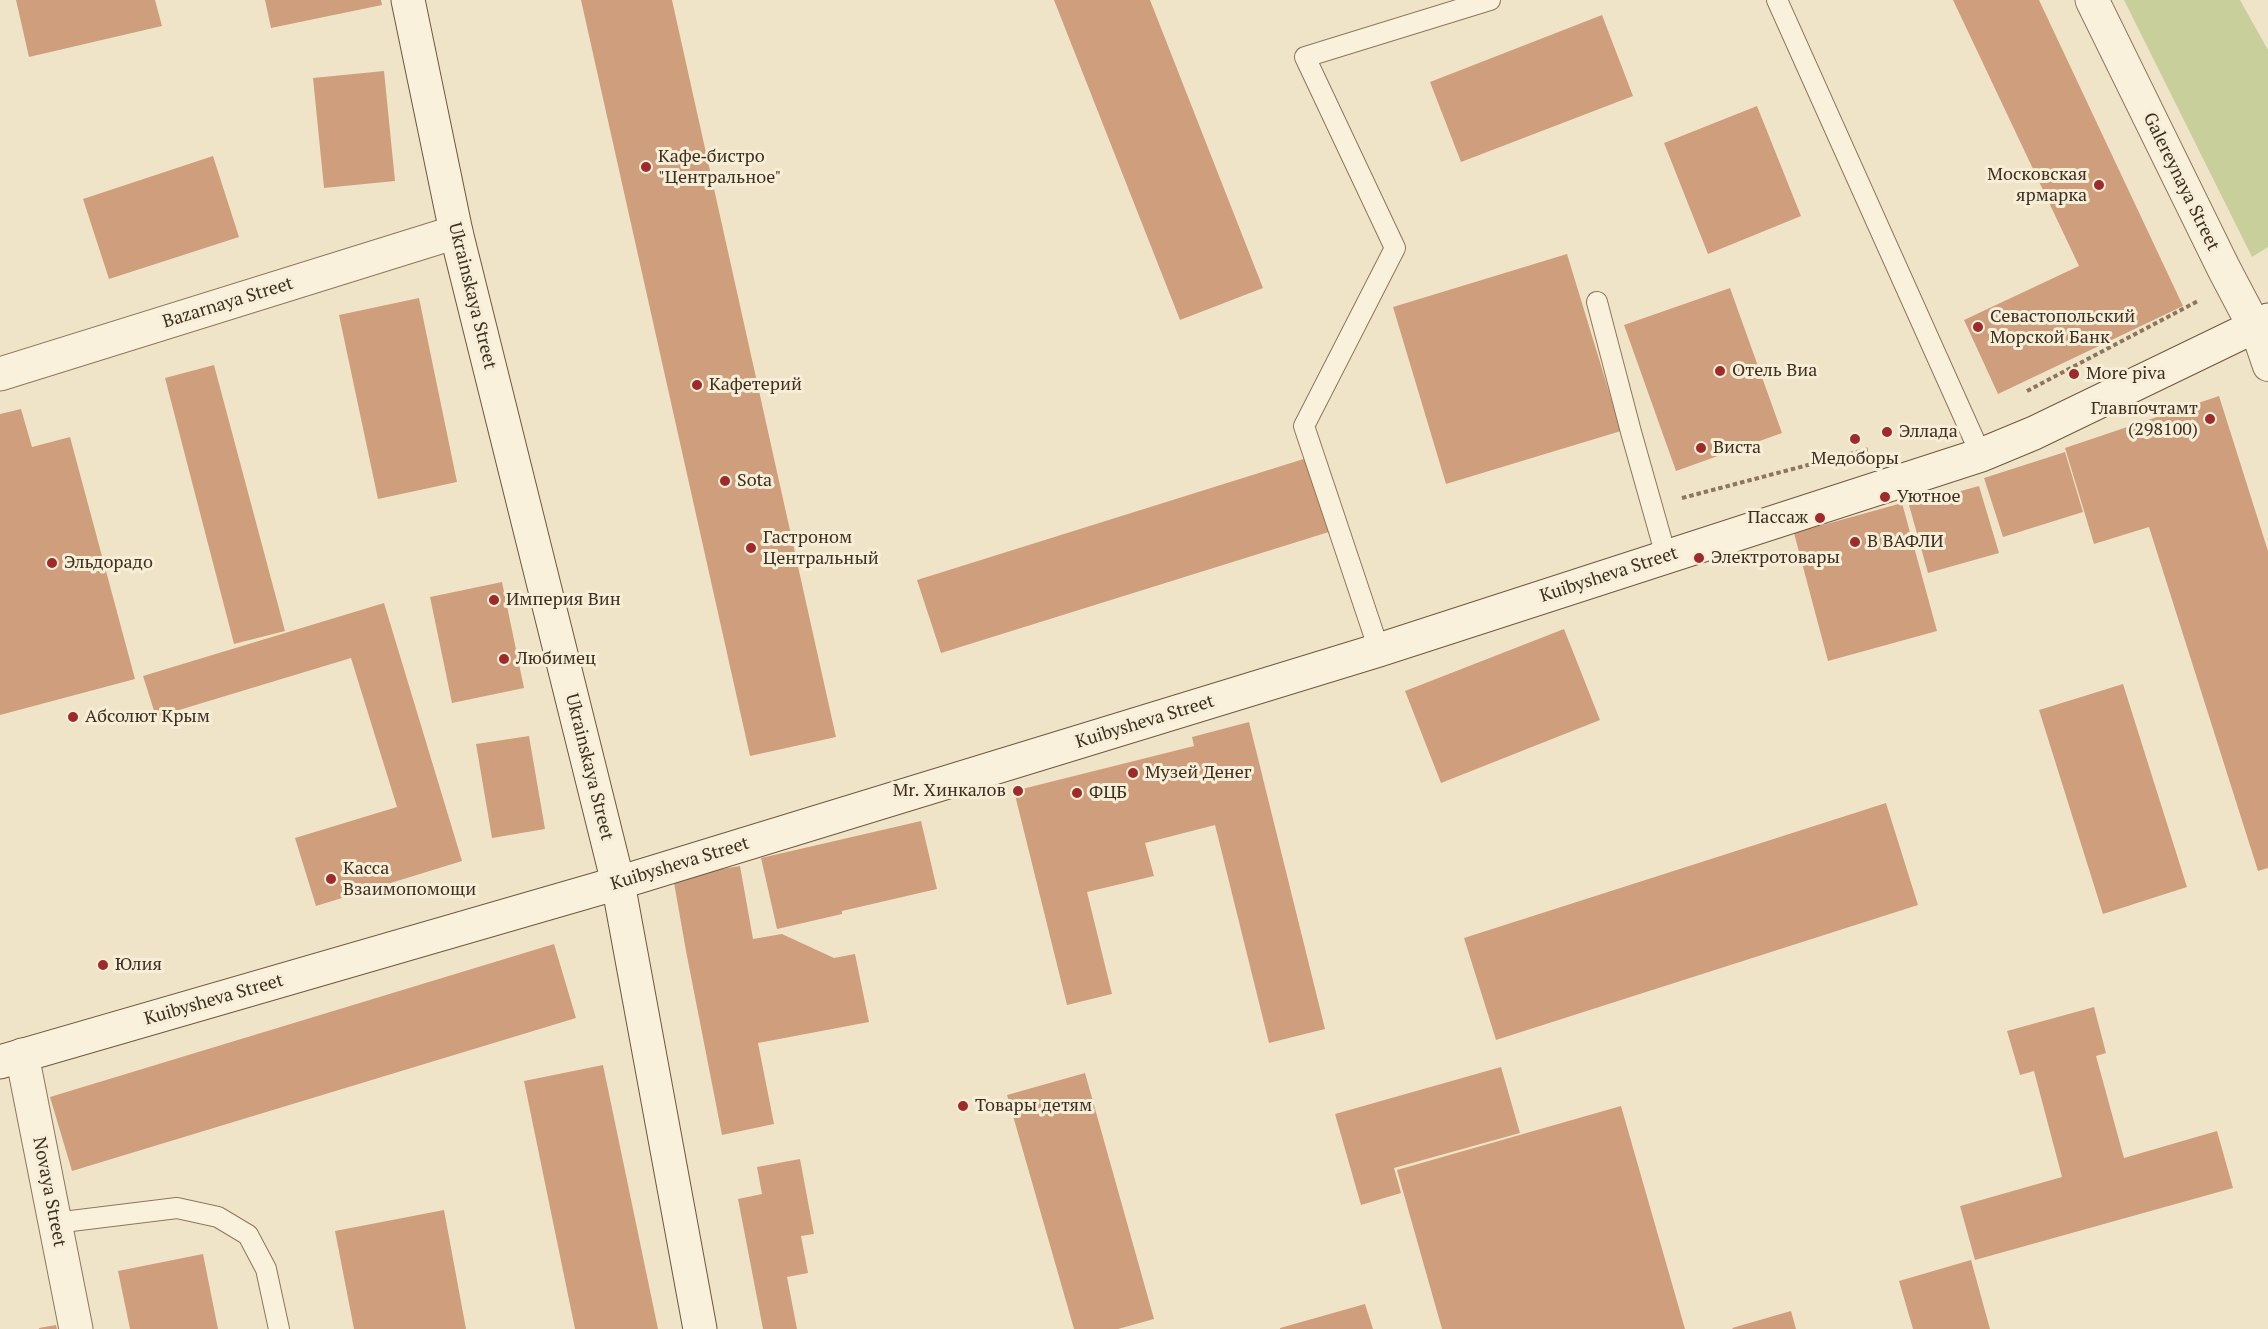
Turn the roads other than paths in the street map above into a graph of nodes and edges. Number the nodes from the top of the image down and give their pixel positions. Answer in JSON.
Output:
{"nodes":[{"id":1,"x":408,"y":0,"type":"edge"},
{"id":2,"x":1490,"y":0,"type":"edge"},
{"id":3,"x":1777,"y":0,"type":"edge"},
{"id":4,"x":2092,"y":0,"type":"edge"},
{"id":5,"x":456,"y":232,"type":"junction"},
{"id":6,"x":1597,"y":302,"type":"dead end"},
{"id":7,"x":2262,"y":324,"type":"edge"},
{"id":8,"x":2268,"y":366,"type":"edge"},
{"id":9,"x":0,"y":374,"type":"edge"},
{"id":10,"x":1981,"y":455,"type":"junction"},
{"id":11,"x":1666,"y":556,"type":"junction"},
{"id":12,"x":1380,"y":650,"type":"junction"},
{"id":13,"x":618,"y":883,"type":"junction"},
{"id":14,"x":11,"y":1058,"type":"edge"},
{"id":15,"x":55,"y":1222,"type":"junction"},
{"id":16,"x":76,"y":1329,"type":"edge"},
{"id":17,"x":279,"y":1329,"type":"edge"},
{"id":18,"x":700,"y":1329,"type":"edge"}],
"edges":[{"from":1,"to":5,"type":"main road","name":"Ukrainskaya Street"},
{"from":2,"to":12,"type":"lane"},
{"from":3,"to":10,"type":"lane"},
{"from":4,"to":7,"type":"main road","name":"Galereynaya Street"},
{"from":5,"to":9,"type":"main road","name":"Bazarnaya Street"},
{"from":5,"to":13,"type":"main road","name":"Ukrainskaya Street"},
{"from":6,"to":11,"type":"lane"},
{"from":7,"to":8,"type":"street","name":"Galereynaya Street"},
{"from":7,"to":10,"type":"main road","name":"Kuibysheva Street"},
{"from":10,"to":11,"type":"main road","name":"Kuibysheva Street"},
{"from":11,"to":12,"type":"main road","name":"Kuibysheva Street"},
{"from":12,"to":13,"type":"main road","name":"Kuibysheva Street"},
{"from":13,"to":14,"type":"main road","name":"Kuibysheva Street"},
{"from":13,"to":18,"type":"main road","name":"Ukrainskaya Street"},
{"from":14,"to":15,"type":"main road","name":"Novaya Street"},
{"from":15,"to":16,"type":"main road","name":"Novaya Street"},
{"from":15,"to":17,"type":"lane"}]}
